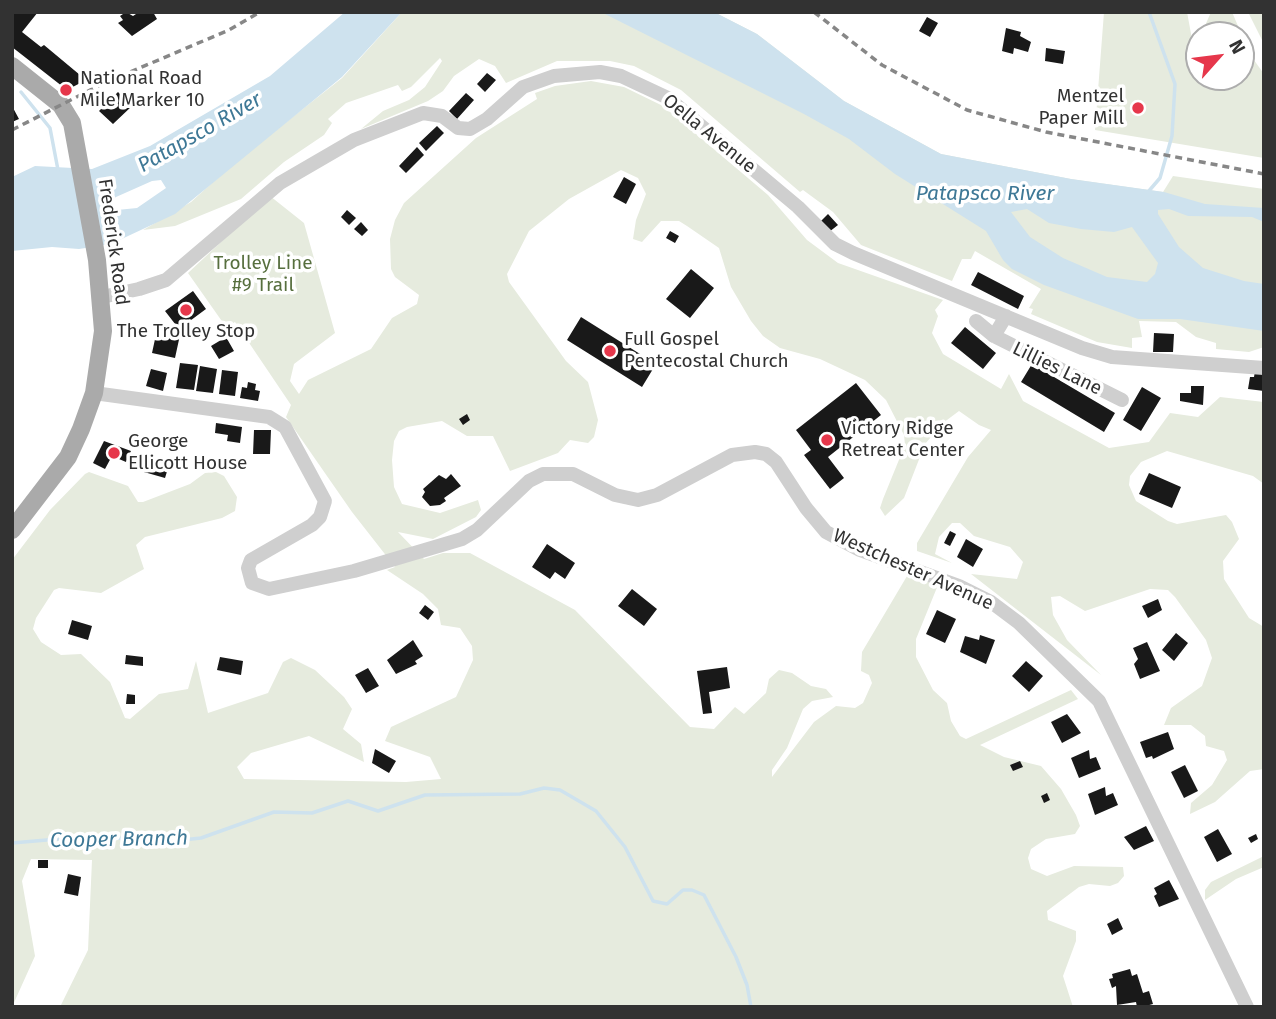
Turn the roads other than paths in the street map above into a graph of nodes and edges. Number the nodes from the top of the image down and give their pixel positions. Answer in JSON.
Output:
{"nodes":[{"id":1,"x":12,"y":66,"type":"edge"},
{"id":2,"x":102,"y":297,"type":"junction"},
{"id":3,"x":1006,"y":316,"type":"junction"},
{"id":4,"x":976,"y":321,"type":"dead end"},
{"id":5,"x":994,"y":336,"type":"junction"},
{"id":6,"x":1264,"y":368,"type":"edge"},
{"id":7,"x":94,"y":393,"type":"junction"},
{"id":8,"x":1122,"y":400,"type":"dead end"},
{"id":9,"x":12,"y":530,"type":"edge"},
{"id":10,"x":1247,"y":1007,"type":"edge"}],
"edges":[{"from":1,"to":2,"type":"main road","name":"Frederick Road"},
{"from":2,"to":3,"type":"street","name":"Oella Avenue"},
{"from":2,"to":7,"type":"main road","name":"Frederick Road"},
{"from":3,"to":5,"type":"street","name":"Lillies Lane"},
{"from":3,"to":6,"type":"street","name":"Oella Avenue"},
{"from":4,"to":5,"type":"street","name":"Lillies Lane"},
{"from":5,"to":8,"type":"street","name":"Lillies Lane"},
{"from":7,"to":9,"type":"main road","name":"Frederick Road"},
{"from":7,"to":10,"type":"street","name":"Westchester Avenue"}]}
